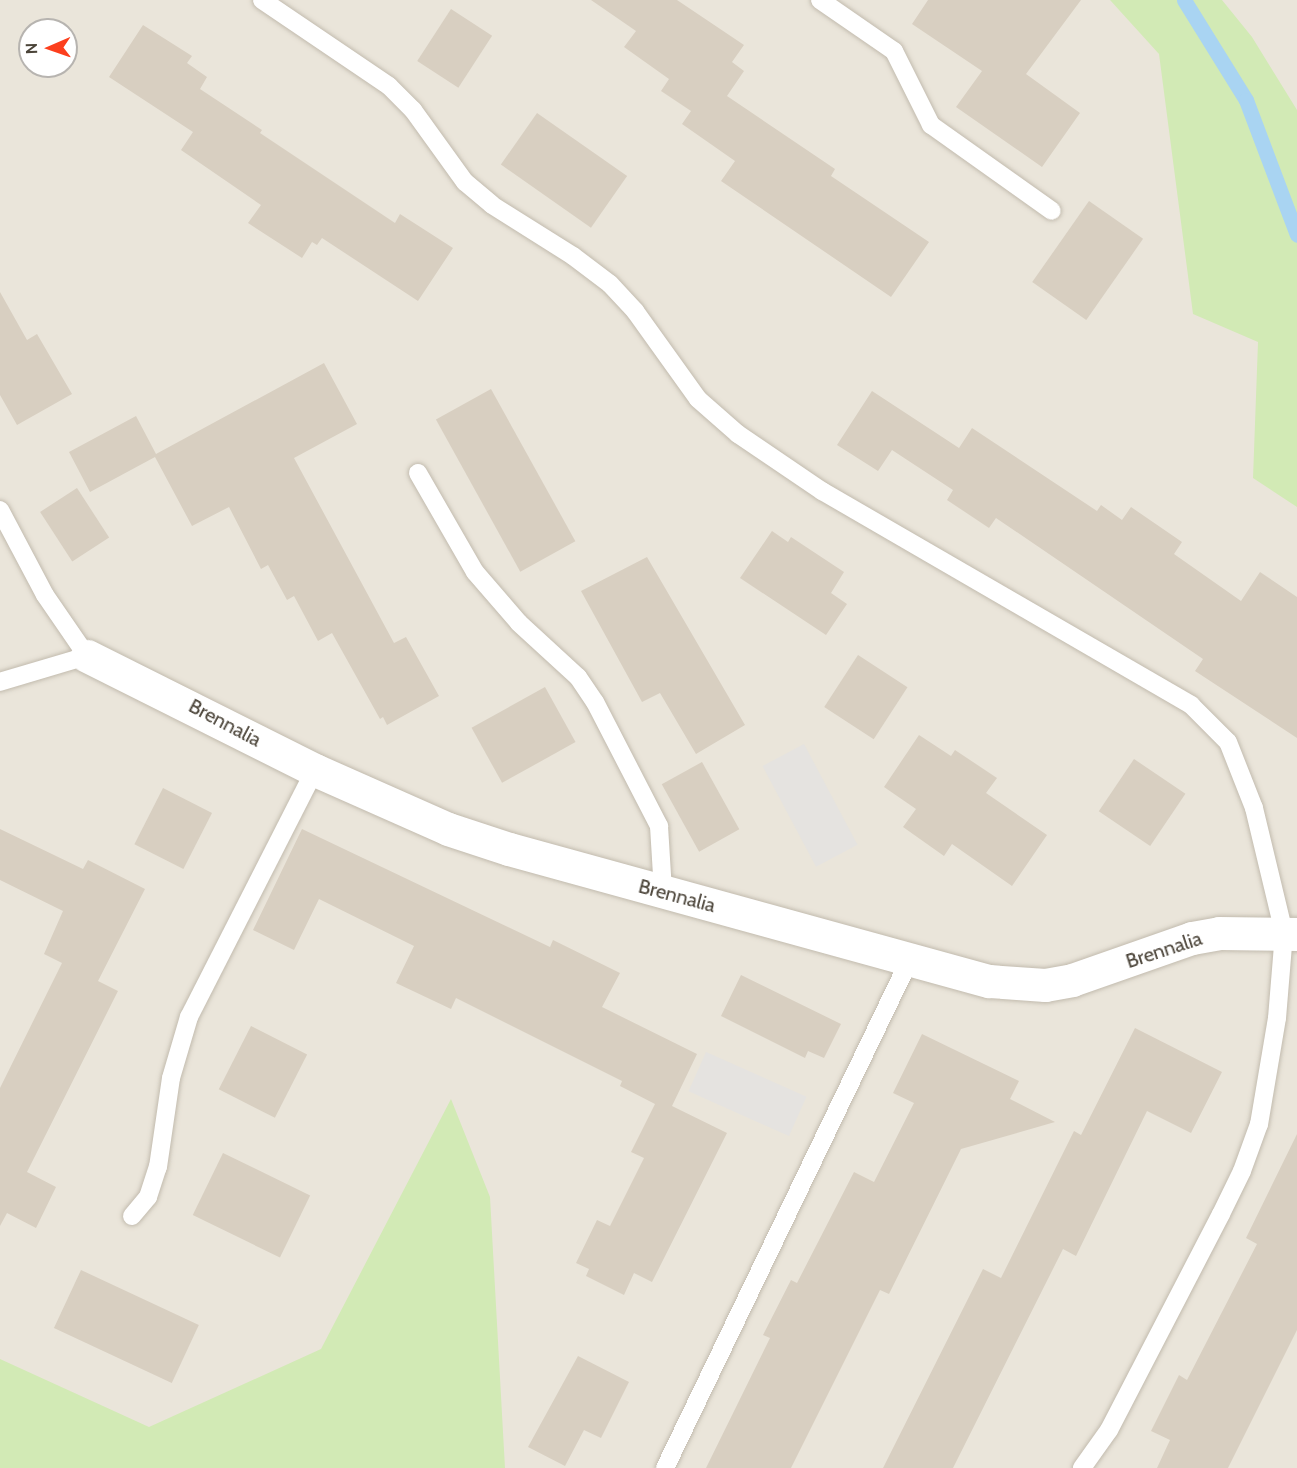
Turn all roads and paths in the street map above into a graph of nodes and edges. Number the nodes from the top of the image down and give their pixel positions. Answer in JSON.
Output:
{"nodes":[{"id":1,"x":262,"y":0,"type":"edge"},
{"id":2,"x":820,"y":0,"type":"edge"},
{"id":3,"x":1052,"y":211,"type":"dead end"},
{"id":4,"x":418,"y":473,"type":"dead end"},
{"id":5,"x":0,"y":510,"type":"edge"},
{"id":6,"x":87,"y":656,"type":"junction"},
{"id":7,"x":0,"y":682,"type":"edge"},
{"id":8,"x":315,"y":770,"type":"junction"},
{"id":9,"x":663,"y":892,"type":"junction"},
{"id":10,"x":1290,"y":934,"type":"edge"},
{"id":11,"x":910,"y":959,"type":"junction"},
{"id":12,"x":132,"y":1216,"type":"dead end"},
{"id":13,"x":665,"y":1468,"type":"edge"},
{"id":14,"x":1082,"y":1468,"type":"edge"}],
"edges":[{"from":1,"to":10,"type":"lane"},
{"from":2,"to":3,"type":"lane"},
{"from":4,"to":9,"type":"lane"},
{"from":5,"to":6,"type":"lane"},
{"from":6,"to":7,"type":"lane"},
{"from":6,"to":8,"type":"street","name":"Brennalia"},
{"from":8,"to":9,"type":"street","name":"Brennalia"},
{"from":8,"to":12,"type":"lane"},
{"from":9,"to":11,"type":"street","name":"Brennalia"},
{"from":10,"to":11,"type":"street","name":"Brennalia"},
{"from":10,"to":14,"type":"lane"},
{"from":11,"to":13,"type":"lane"}]}
